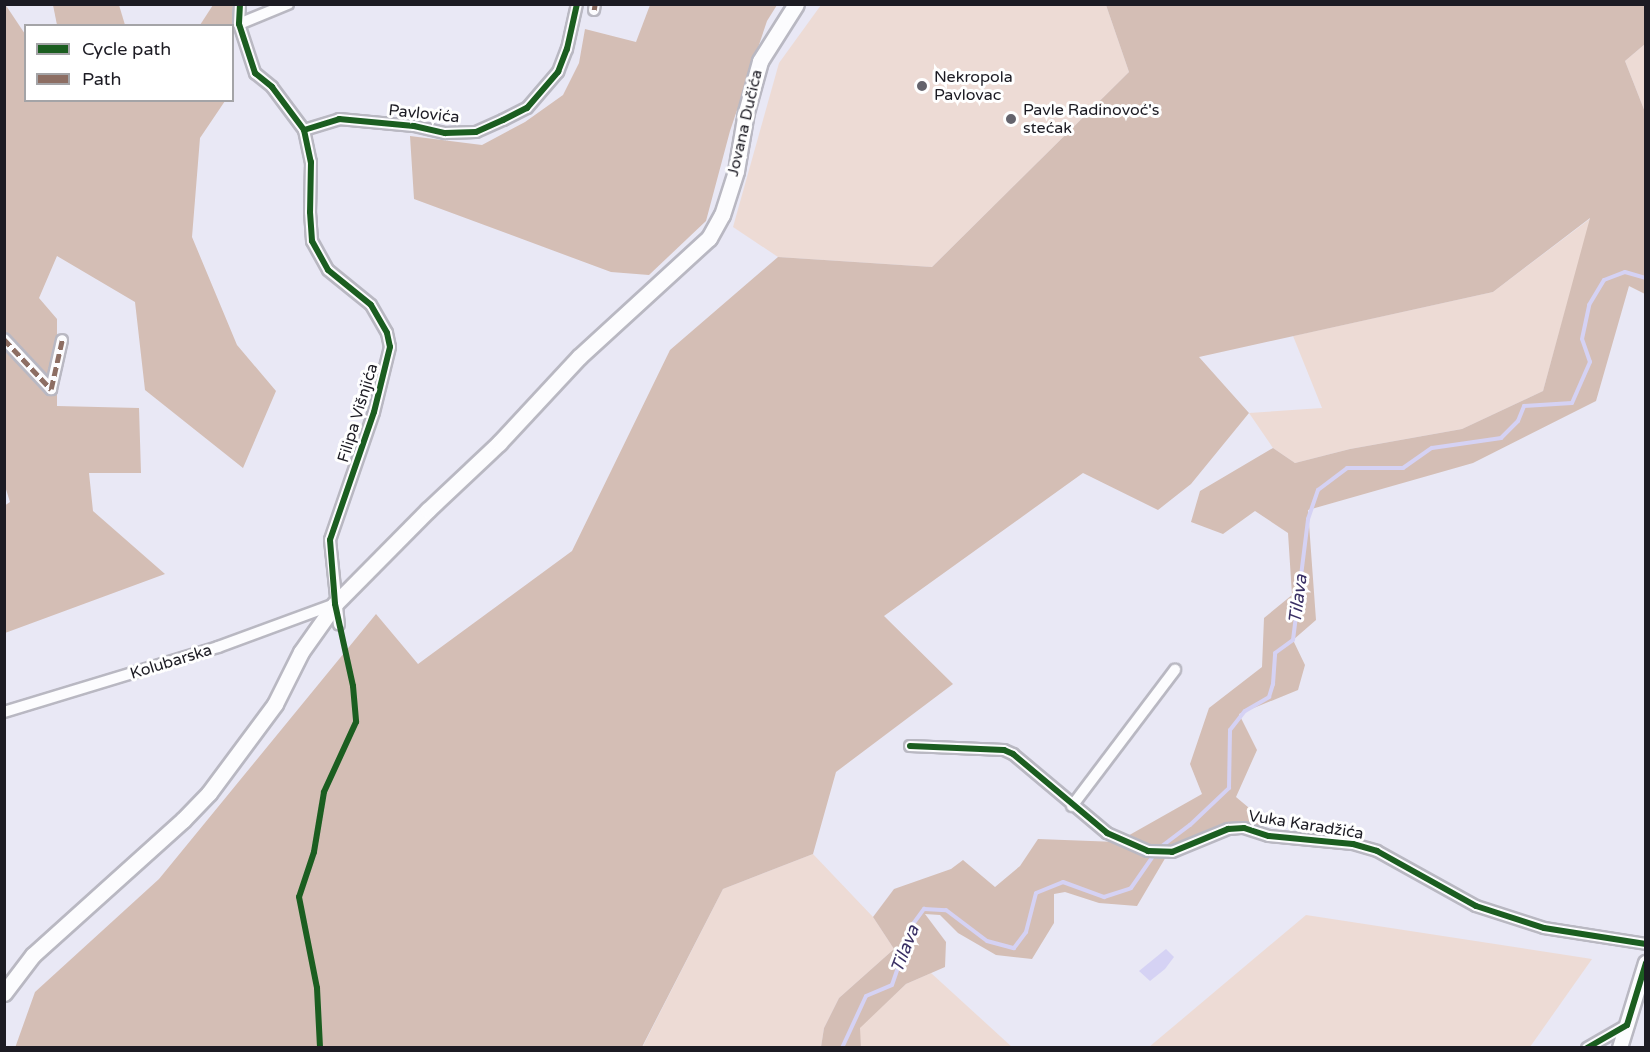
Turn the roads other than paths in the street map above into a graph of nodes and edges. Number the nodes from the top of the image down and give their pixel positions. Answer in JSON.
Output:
{"nodes":[{"id":1,"x":240,"y":4,"type":"edge"},
{"id":2,"x":288,"y":4,"type":"edge"},
{"id":3,"x":577,"y":4,"type":"edge"},
{"id":4,"x":796,"y":4,"type":"edge"},
{"id":5,"x":239,"y":24,"type":"junction"},
{"id":6,"x":304,"y":130,"type":"junction"},
{"id":7,"x":4,"y":339,"type":"edge"},
{"id":8,"x":62,"y":340,"type":"dead end"},
{"id":9,"x":335,"y":604,"type":"junction"},
{"id":10,"x":339,"y":625,"type":"dead end"},
{"id":11,"x":1175,"y":670,"type":"dead end"},
{"id":12,"x":4,"y":712,"type":"edge"},
{"id":13,"x":910,"y":746,"type":"dead end"},
{"id":14,"x":1072,"y":806,"type":"junction"},
{"id":15,"x":1646,"y":944,"type":"edge"},
{"id":16,"x":1646,"y":963,"type":"edge"},
{"id":17,"x":4,"y":993,"type":"edge"},
{"id":18,"x":1627,"y":1024,"type":"junction"},
{"id":19,"x":1587,"y":1047,"type":"edge"},
{"id":20,"x":1620,"y":1047,"type":"edge"}],
"edges":[{"from":1,"to":5,"type":"street","name":"Filipa Višnjića"},
{"from":2,"to":5,"type":"street"},
{"from":3,"to":6,"type":"street","name":"Pavlovića"},
{"from":4,"to":9,"type":"main road","name":"Jovana Dučića"},
{"from":5,"to":6,"type":"street","name":"Filipa Višnjića"},
{"from":6,"to":9,"type":"street","name":"Filipa Višnjića"},
{"from":7,"to":8,"type":"street"},
{"from":9,"to":10,"type":"street","name":"Filipa Višnjića"},
{"from":9,"to":12,"type":"street","name":"Kolubarska"},
{"from":9,"to":17,"type":"main road"},
{"from":11,"to":14,"type":"street"},
{"from":13,"to":14,"type":"street","name":"Vuka Karadžića"},
{"from":14,"to":15,"type":"street","name":"Vuka Karadžića"},
{"from":16,"to":18,"type":"street"},
{"from":18,"to":19,"type":"street"},
{"from":18,"to":20,"type":"street"}]}
